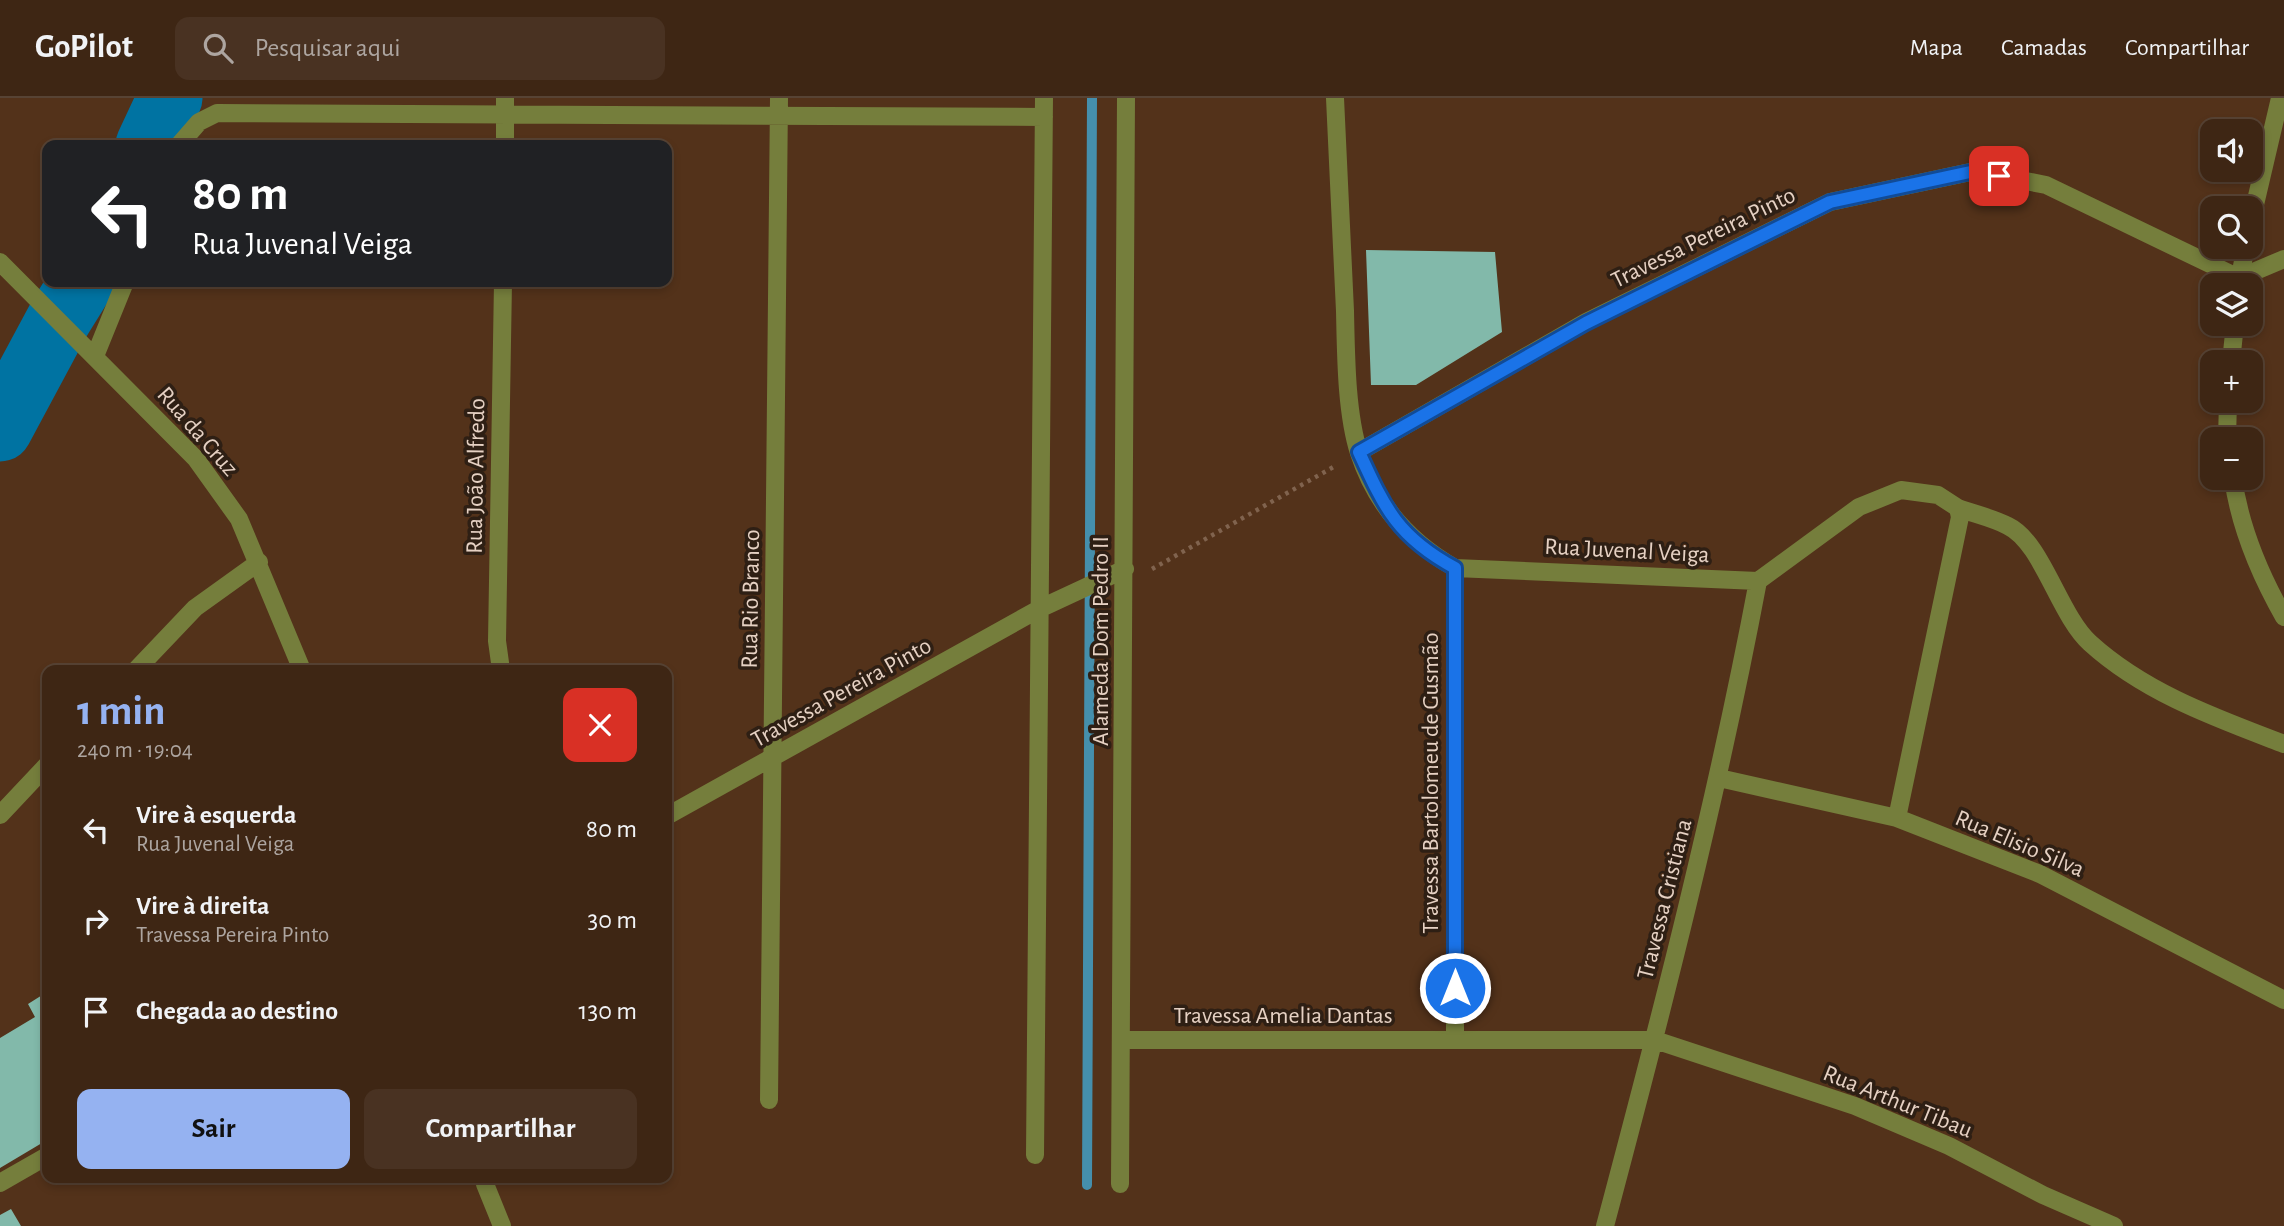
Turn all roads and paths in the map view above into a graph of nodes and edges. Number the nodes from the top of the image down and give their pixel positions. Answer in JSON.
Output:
{"nodes":[{"id":1,"x":1044,"y":98,"type":"edge"},
{"id":2,"x":1126,"y":98,"type":"edge"},
{"id":3,"x":1335,"y":98,"type":"edge"},
{"id":4,"x":2280,"y":98,"type":"edge"},
{"id":5,"x":505,"y":106,"type":"edge"},
{"id":6,"x":779,"y":107,"type":"edge"},
{"id":7,"x":1044,"y":117,"type":"junction"},
{"id":8,"x":183,"y":140,"type":"edge"},
{"id":9,"x":505,"y":140,"type":"edge"},
{"id":10,"x":2257,"y":196,"type":"edge"},
{"id":11,"x":2284,"y":259,"type":"edge"},
{"id":12,"x":0,"y":262,"type":"edge"},
{"id":13,"x":2220,"y":273,"type":"edge"},
{"id":14,"x":2256,"y":273,"type":"edge"},
{"id":15,"x":123,"y":287,"type":"edge"},
{"id":16,"x":503,"y":287,"type":"edge"},
{"id":17,"x":95,"y":356,"type":"junction"},
{"id":18,"x":1359,"y":452,"type":"junction"},
{"id":19,"x":2235,"y":490,"type":"edge"},
{"id":20,"x":1958,"y":508,"type":"junction"},
{"id":21,"x":258,"y":562,"type":"junction"},
{"id":22,"x":1455,"y":568,"type":"junction"},
{"id":23,"x":1120,"y":576,"type":"junction"},
{"id":24,"x":1758,"y":581,"type":"junction"},
{"id":25,"x":1039,"y":609,"type":"junction"},
{"id":26,"x":2284,"y":617,"type":"edge"},
{"id":27,"x":141,"y":665,"type":"edge"},
{"id":28,"x":300,"y":665,"type":"edge"},
{"id":29,"x":499,"y":665,"type":"edge"},
{"id":30,"x":2284,"y":744,"type":"edge"},
{"id":31,"x":773,"y":759,"type":"junction"},
{"id":32,"x":42,"y":770,"type":"edge"},
{"id":33,"x":1719,"y":778,"type":"junction"},
{"id":34,"x":672,"y":813,"type":"edge"},
{"id":35,"x":0,"y":816,"type":"edge"},
{"id":36,"x":1897,"y":818,"type":"junction"},
{"id":37,"x":2284,"y":1000,"type":"edge"},
{"id":38,"x":1121,"y":1040,"type":"junction"},
{"id":39,"x":1455,"y":1040,"type":"junction"},
{"id":40,"x":1655,"y":1040,"type":"junction"},
{"id":41,"x":769,"y":1100,"type":"dead end"},
{"id":42,"x":1035,"y":1155,"type":"dead end"},
{"id":43,"x":42,"y":1159,"type":"edge"},
{"id":44,"x":0,"y":1183,"type":"edge"},
{"id":45,"x":485,"y":1184,"type":"dead end"},
{"id":46,"x":1120,"y":1184,"type":"dead end"},
{"id":47,"x":502,"y":1226,"type":"edge"},
{"id":48,"x":1605,"y":1226,"type":"edge"},
{"id":49,"x":2114,"y":1226,"type":"edge"}],
"edges":[{"from":1,"to":7,"type":"street"},
{"from":2,"to":23,"type":"street","name":"Alameda Dom Pedro II"},
{"from":3,"to":18,"type":"street","name":"Rua Juvenal Veiga"},
{"from":4,"to":10,"type":"street"},
{"from":5,"to":6,"type":"street"},
{"from":5,"to":8,"type":"street"},
{"from":5,"to":9,"type":"street"},
{"from":6,"to":7,"type":"street"},
{"from":6,"to":31,"type":"street","name":"Rua Rio Branco"},
{"from":7,"to":25,"type":"street"},
{"from":11,"to":14,"type":"street"},
{"from":12,"to":17,"type":"street","name":"Rua da Cruz"},
{"from":13,"to":18,"type":"street","name":"Travessa Pereira Pinto"},
{"from":15,"to":17,"type":"street"},
{"from":16,"to":29,"type":"street","name":"Rua João Alfredo"},
{"from":17,"to":21,"type":"street","name":"Rua da Cruz"},
{"from":18,"to":22,"type":"street","name":"Rua Juvenal Veiga"},
{"from":18,"to":23,"type":"path"},
{"from":19,"to":26,"type":"street"},
{"from":20,"to":24,"type":"street"},
{"from":20,"to":30,"type":"street"},
{"from":20,"to":36,"type":"street"},
{"from":21,"to":27,"type":"street"},
{"from":21,"to":28,"type":"street","name":"Rua da Cruz"},
{"from":22,"to":24,"type":"street","name":"Rua Juvenal Veiga"},
{"from":22,"to":39,"type":"street","name":"Travessa Bartolomeu de Gusmão"},
{"from":23,"to":25,"type":"street"},
{"from":23,"to":38,"type":"street","name":"Alameda Dom Pedro II"},
{"from":24,"to":33,"type":"street","name":"Travessa Cristiana"},
{"from":25,"to":31,"type":"street","name":"Travessa Pereira Pinto"},
{"from":25,"to":42,"type":"street"},
{"from":31,"to":34,"type":"street","name":"Travessa Pereira Pinto"},
{"from":31,"to":41,"type":"street","name":"Rua Rio Branco"},
{"from":32,"to":35,"type":"street"},
{"from":33,"to":36,"type":"street","name":"Rua Elisio Silva"},
{"from":33,"to":40,"type":"street","name":"Travessa Cristiana"},
{"from":36,"to":37,"type":"street","name":"Rua Elisio Silva"},
{"from":38,"to":39,"type":"street","name":"Travessa Amelia Dantas"},
{"from":38,"to":46,"type":"street","name":"Alameda Dom Pedro II"},
{"from":39,"to":40,"type":"street","name":"Travessa Amelia Dantas"},
{"from":40,"to":48,"type":"street","name":"Travessa Cristiana"},
{"from":40,"to":49,"type":"street","name":"Rua Arthur Tibau"},
{"from":43,"to":44,"type":"street"},
{"from":45,"to":47,"type":"street"}]}
